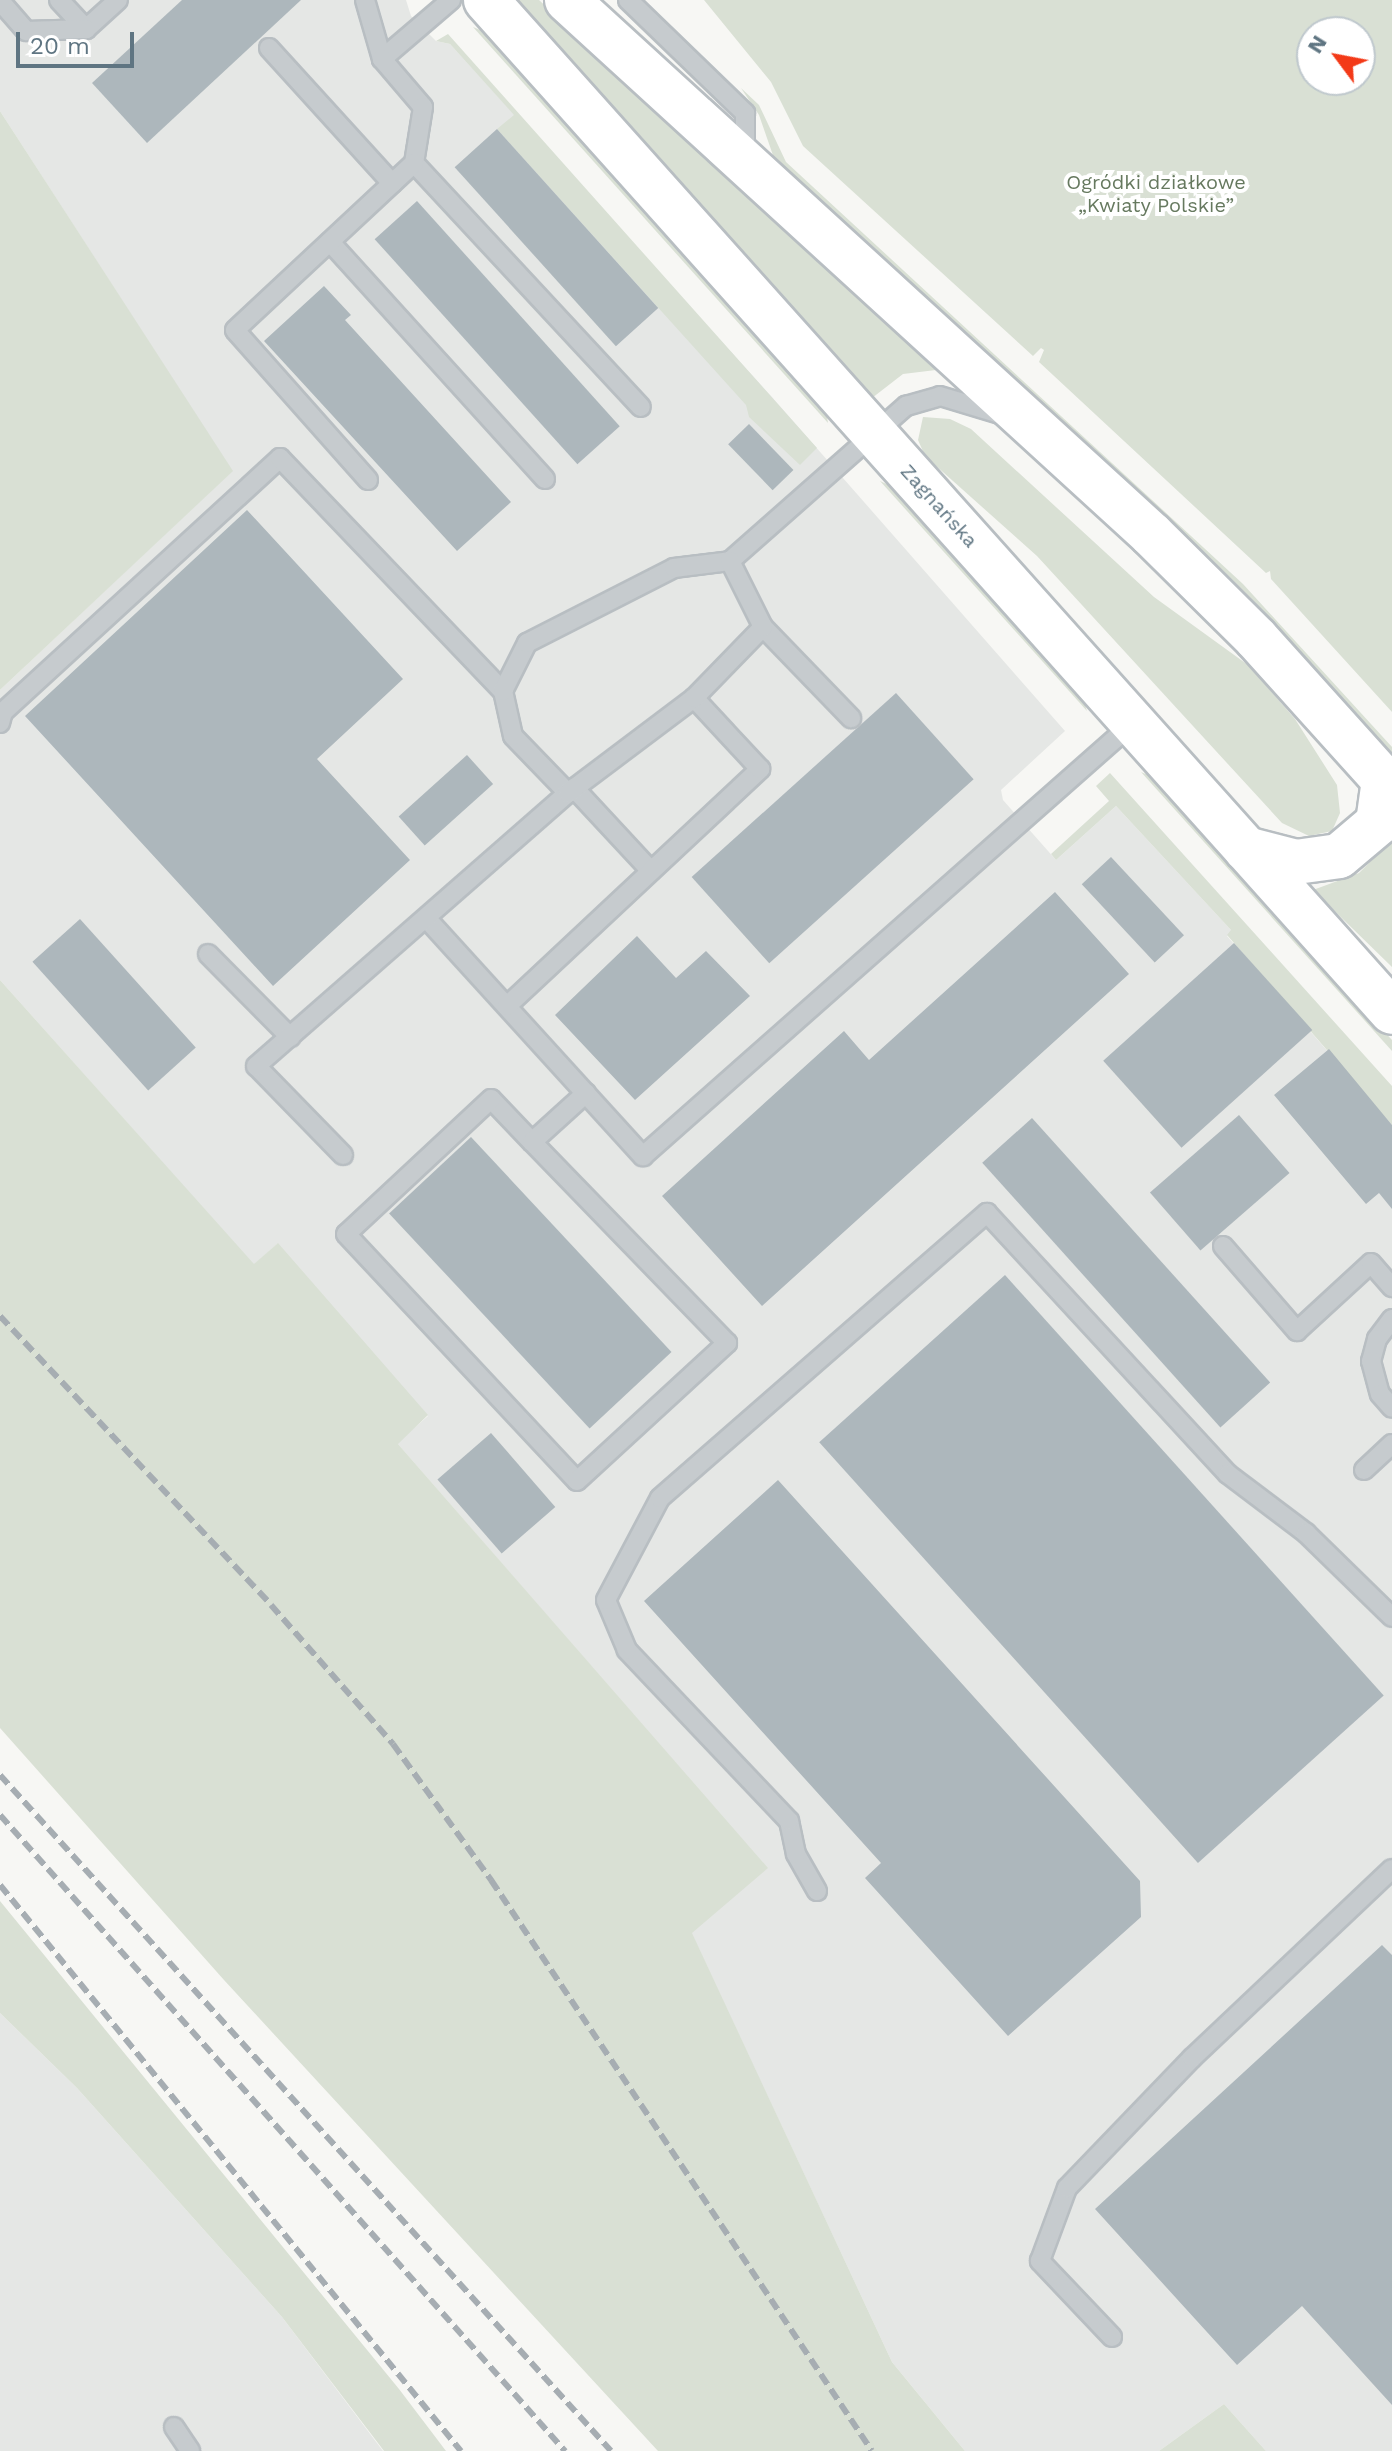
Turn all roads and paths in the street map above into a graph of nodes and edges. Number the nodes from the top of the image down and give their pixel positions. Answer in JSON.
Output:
{"nodes":[{"id":1,"x":59,"y":0,"type":"edge"},
{"id":2,"x":118,"y":0,"type":"edge"},
{"id":3,"x":365,"y":0,"type":"edge"},
{"id":4,"x":451,"y":0,"type":"edge"},
{"id":5,"x":486,"y":0,"type":"edge"},
{"id":6,"x":567,"y":0,"type":"edge"},
{"id":7,"x":628,"y":0,"type":"edge"},
{"id":8,"x":0,"y":1,"type":"edge"},
{"id":9,"x":86,"y":29,"type":"junction"},
{"id":10,"x":269,"y":48,"type":"dead end"},
{"id":11,"x":382,"y":59,"type":"junction"},
{"id":12,"x":414,"y":163,"type":"junction"},
{"id":13,"x":744,"y":163,"type":"junction"},
{"id":14,"x":392,"y":183,"type":"junction"},
{"id":15,"x":330,"y":242,"type":"junction"},
{"id":16,"x":641,"y":407,"type":"dead end"},
{"id":17,"x":1031,"y":425,"type":"junction"},
{"id":18,"x":873,"y":432,"type":"junction"},
{"id":19,"x":545,"y":479,"type":"dead end"},
{"id":20,"x":368,"y":480,"type":"dead end"},
{"id":21,"x":730,"y":561,"type":"junction"},
{"id":22,"x":763,"y":627,"type":"junction"},
{"id":23,"x":503,"y":691,"type":"junction"},
{"id":24,"x":694,"y":698,"type":"junction"},
{"id":25,"x":851,"y":718,"type":"dead end"},
{"id":26,"x":0,"y":723,"type":"edge"},
{"id":27,"x":1133,"y":723,"type":"junction"},
{"id":28,"x":1388,"y":784,"type":"edge"},
{"id":29,"x":571,"y":790,"type":"junction"},
{"id":30,"x":1246,"y":849,"type":"junction"},
{"id":31,"x":651,"y":871,"type":"junction"},
{"id":32,"x":427,"y":919,"type":"junction"},
{"id":33,"x":208,"y":954,"type":"dead end"},
{"id":34,"x":507,"y":1006,"type":"junction"},
{"id":35,"x":1392,"y":1012,"type":"edge"},
{"id":36,"x":290,"y":1037,"type":"junction"},
{"id":37,"x":586,"y":1093,"type":"junction"},
{"id":38,"x":532,"y":1142,"type":"junction"},
{"id":39,"x":343,"y":1155,"type":"dead end"},
{"id":40,"x":1223,"y":1246,"type":"dead end"},
{"id":41,"x":1392,"y":1287,"type":"edge"},
{"id":42,"x":1392,"y":1319,"type":"edge"},
{"id":43,"x":1392,"y":1408,"type":"edge"},
{"id":44,"x":1392,"y":1444,"type":"edge"},
{"id":45,"x":1364,"y":1470,"type":"dead end"},
{"id":46,"x":1392,"y":1617,"type":"edge"},
{"id":47,"x":1392,"y":1869,"type":"edge"},
{"id":48,"x":817,"y":1891,"type":"dead end"},
{"id":49,"x":1112,"y":2337,"type":"dead end"},
{"id":50,"x":174,"y":2427,"type":"dead end"},
{"id":51,"x":190,"y":2451,"type":"edge"}],
"edges":[{"from":1,"to":9,"type":"lane"},
{"from":2,"to":9,"type":"lane"},
{"from":3,"to":11,"type":"lane"},
{"from":4,"to":11,"type":"lane"},
{"from":5,"to":18,"type":"main road","name":"Zagnańska"},
{"from":6,"to":13,"type":"main road"},
{"from":7,"to":13,"type":"lane"},
{"from":8,"to":9,"type":"lane"},
{"from":10,"to":14,"type":"lane"},
{"from":11,"to":12,"type":"lane"},
{"from":12,"to":14,"type":"lane"},
{"from":12,"to":16,"type":"lane"},
{"from":13,"to":17,"type":"main road"},
{"from":14,"to":15,"type":"lane"},
{"from":15,"to":19,"type":"lane"},
{"from":15,"to":20,"type":"lane"},
{"from":17,"to":18,"type":"lane"},
{"from":17,"to":28,"type":"main road"},
{"from":18,"to":21,"type":"lane"},
{"from":18,"to":27,"type":"main road","name":"Zagnańska"},
{"from":21,"to":22,"type":"lane"},
{"from":21,"to":23,"type":"lane"},
{"from":22,"to":24,"type":"lane"},
{"from":22,"to":25,"type":"lane"},
{"from":23,"to":26,"type":"lane"},
{"from":23,"to":29,"type":"lane"},
{"from":24,"to":29,"type":"lane"},
{"from":24,"to":31,"type":"lane"},
{"from":27,"to":30,"type":"main road","name":"Zagnańska"},
{"from":27,"to":37,"type":"lane"},
{"from":28,"to":30,"type":"main road"},
{"from":29,"to":31,"type":"lane"},
{"from":29,"to":32,"type":"lane"},
{"from":30,"to":35,"type":"main road","name":"Zagnańska"},
{"from":31,"to":34,"type":"lane"},
{"from":32,"to":34,"type":"lane"},
{"from":32,"to":36,"type":"lane"},
{"from":33,"to":36,"type":"lane"},
{"from":34,"to":37,"type":"lane"},
{"from":36,"to":39,"type":"lane"},
{"from":37,"to":38,"type":"lane"},
{"from":38,"to":38,"type":"lane"},
{"from":40,"to":41,"type":"lane"},
{"from":42,"to":43,"type":"lane"},
{"from":44,"to":45,"type":"lane"},
{"from":46,"to":48,"type":"lane"},
{"from":47,"to":49,"type":"lane"},
{"from":50,"to":51,"type":"lane"}]}
